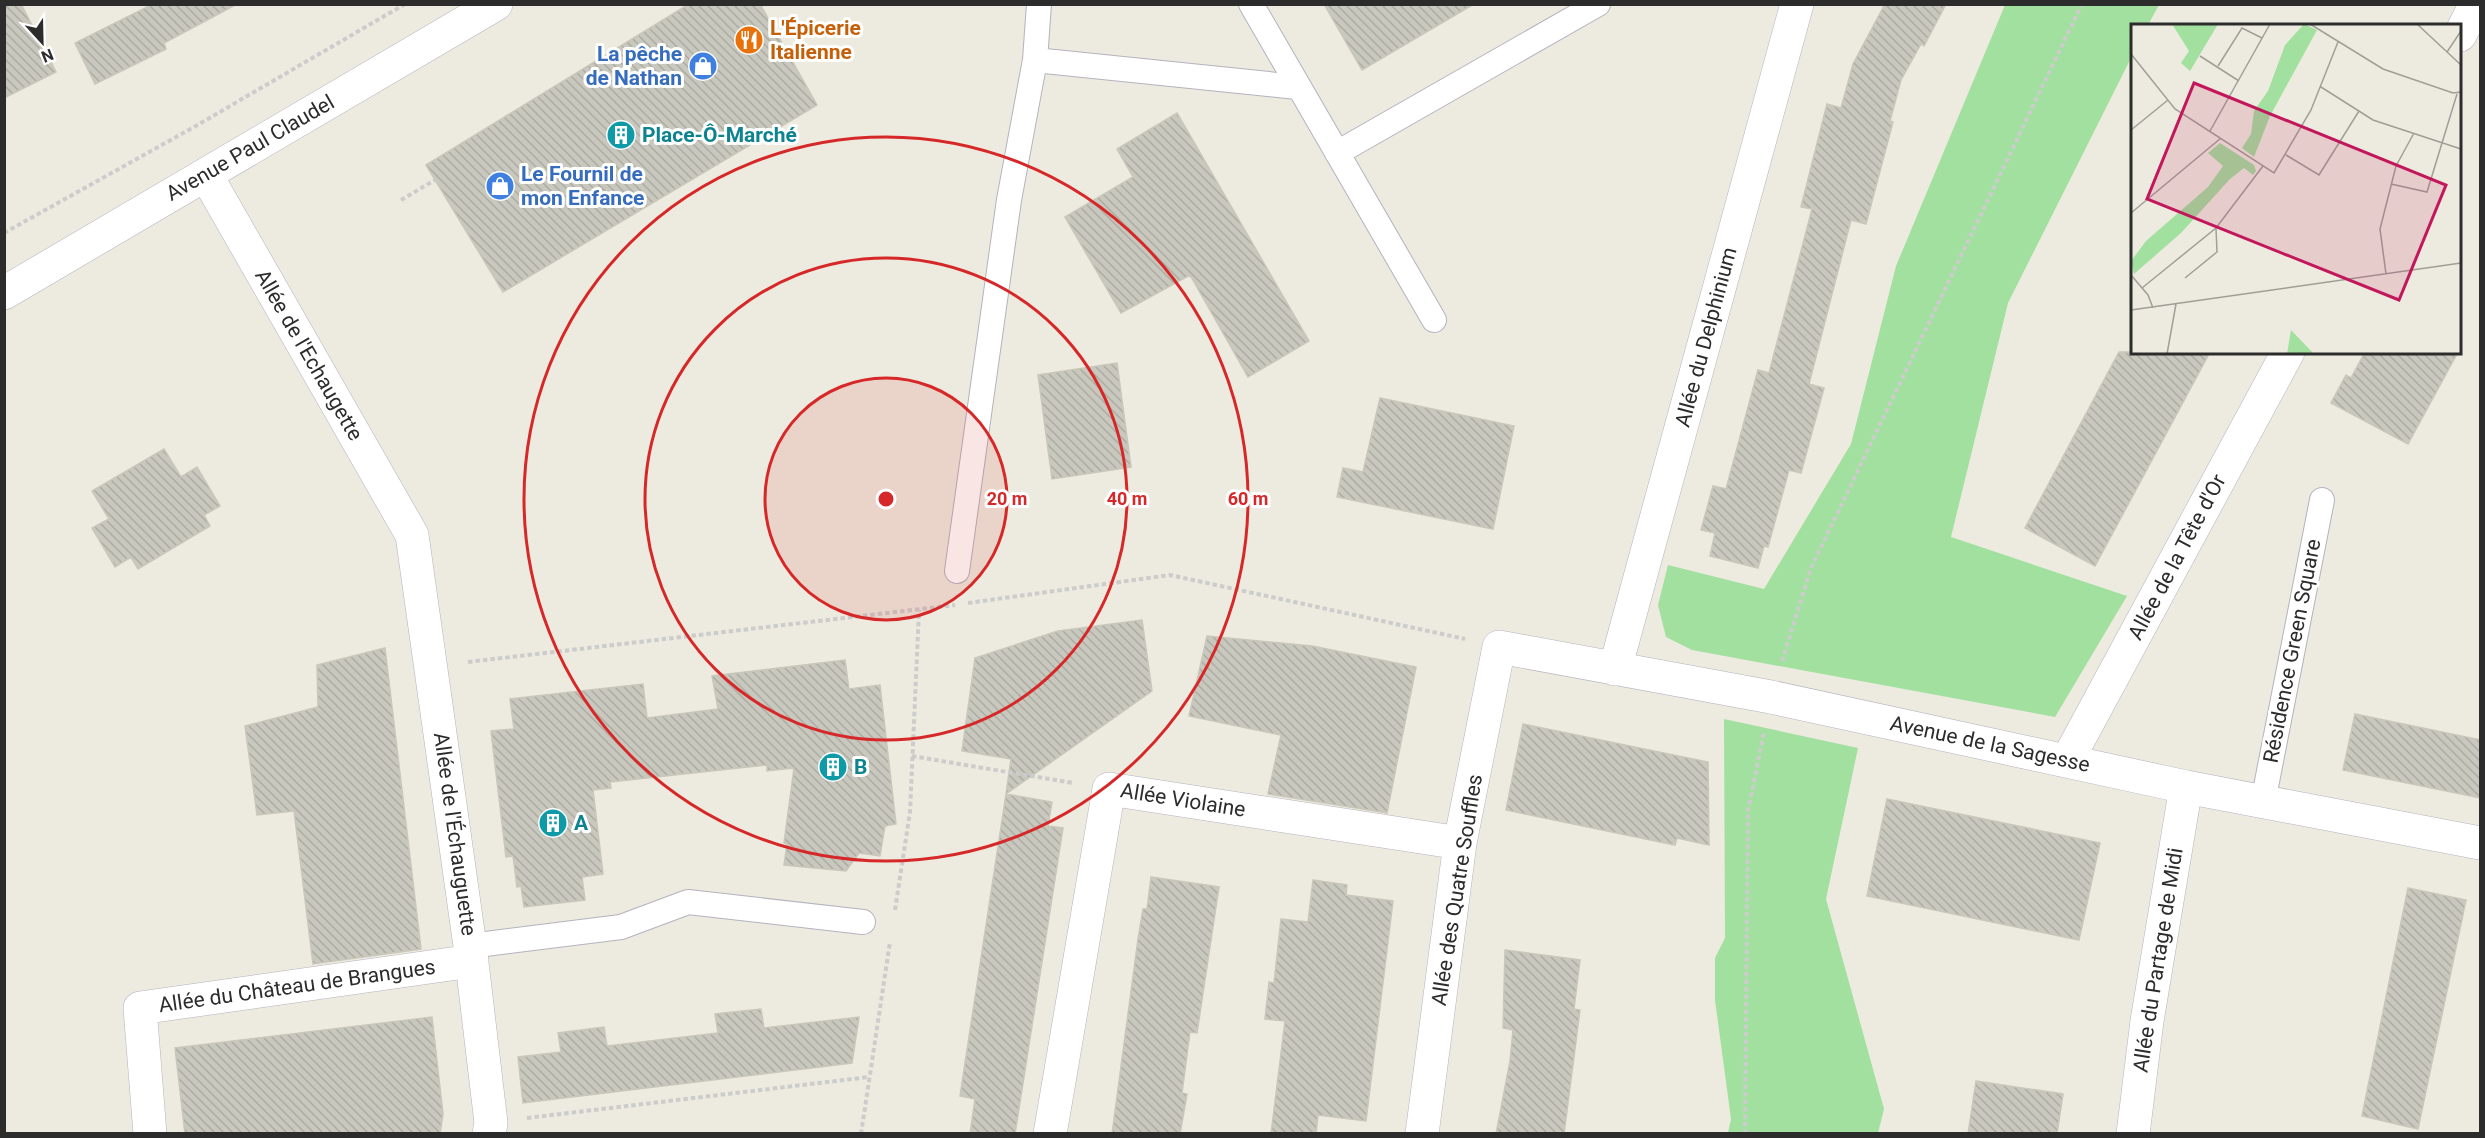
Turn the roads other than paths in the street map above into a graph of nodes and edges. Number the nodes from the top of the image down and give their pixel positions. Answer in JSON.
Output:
{"nodes":[{"id":1,"x":496,"y":4,"type":"edge"},
{"id":2,"x":1039,"y":4,"type":"edge"},
{"id":3,"x":1251,"y":4,"type":"edge"},
{"id":4,"x":1598,"y":4,"type":"edge"},
{"id":5,"x":1797,"y":4,"type":"edge"},
{"id":6,"x":2476,"y":4,"type":"edge"},
{"id":7,"x":2461,"y":33,"type":"edge"},
{"id":8,"x":1035,"y":60,"type":"junction"},
{"id":9,"x":1297,"y":87,"type":"junction"},
{"id":10,"x":1337,"y":153,"type":"junction"},
{"id":11,"x":206,"y":175,"type":"junction"},
{"id":12,"x":4,"y":293,"type":"edge"},
{"id":13,"x":1434,"y":320,"type":"dead end"},
{"id":14,"x":2287,"y":354,"type":"edge"},
{"id":15,"x":2322,"y":500,"type":"dead end"},
{"id":16,"x":412,"y":535,"type":"joint"},
{"id":17,"x":957,"y":571,"type":"dead end"},
{"id":18,"x":1499,"y":647,"type":"joint"},
{"id":19,"x":1615,"y":669,"type":"junction"},
{"id":20,"x":2067,"y":761,"type":"junction"},
{"id":21,"x":2186,"y":787,"type":"junction"},
{"id":22,"x":2263,"y":802,"type":"junction"},
{"id":23,"x":1460,"y":843,"type":"junction"},
{"id":24,"x":2481,"y":843,"type":"edge"},
{"id":25,"x":863,"y":922,"type":"dead end"},
{"id":26,"x":471,"y":954,"type":"junction"},
{"id":27,"x":490,"y":1128,"type":"edge"},
{"id":28,"x":150,"y":1134,"type":"edge"},
{"id":29,"x":1050,"y":1134,"type":"edge"},
{"id":30,"x":1422,"y":1134,"type":"edge"},
{"id":31,"x":2133,"y":1134,"type":"edge"}],
"edges":[{"from":1,"to":11,"type":"street","name":"Avenue Paul Claudel"},
{"from":2,"to":8,"type":"lane"},
{"from":3,"to":9,"type":"lane"},
{"from":4,"to":10,"type":"lane"},
{"from":5,"to":19,"type":"street","name":"Allée du Delphinium"},
{"from":6,"to":7,"type":"street"},
{"from":8,"to":9,"type":"lane"},
{"from":8,"to":17,"type":"lane"},
{"from":9,"to":10,"type":"lane"},
{"from":10,"to":13,"type":"lane"},
{"from":11,"to":12,"type":"street","name":"Avenue Paul Claudel"},
{"from":11,"to":16,"type":"street","name":"Allée de l'Echaugette"},
{"from":14,"to":20,"type":"street","name":"Allée de la Tête d'Or"},
{"from":15,"to":22,"type":"lane","name":"Résidence Green Square"},
{"from":16,"to":26,"type":"street","name":"Allée de l'Échauguette"},
{"from":18,"to":19,"type":"street","name":"Avenue de la Sagesse"},
{"from":18,"to":23,"type":"street","name":"Allée des Quatre Souffles"},
{"from":19,"to":20,"type":"street","name":"Avenue de la Sagesse"},
{"from":20,"to":21,"type":"street","name":"Avenue de la Sagesse"},
{"from":21,"to":22,"type":"street","name":"Avenue de la Sagesse"},
{"from":21,"to":31,"type":"street","name":"Allée du Partage de Midi"},
{"from":22,"to":24,"type":"street","name":"Avenue de la Sagesse"},
{"from":23,"to":29,"type":"street","name":"Allée Violaine"},
{"from":23,"to":30,"type":"street","name":"Allée des Quatre Souffles"},
{"from":25,"to":26,"type":"lane"},
{"from":26,"to":27,"type":"street","name":"Allée de l'Échauguette"},
{"from":26,"to":28,"type":"street","name":"Allée du Château de Brangues"}]}
